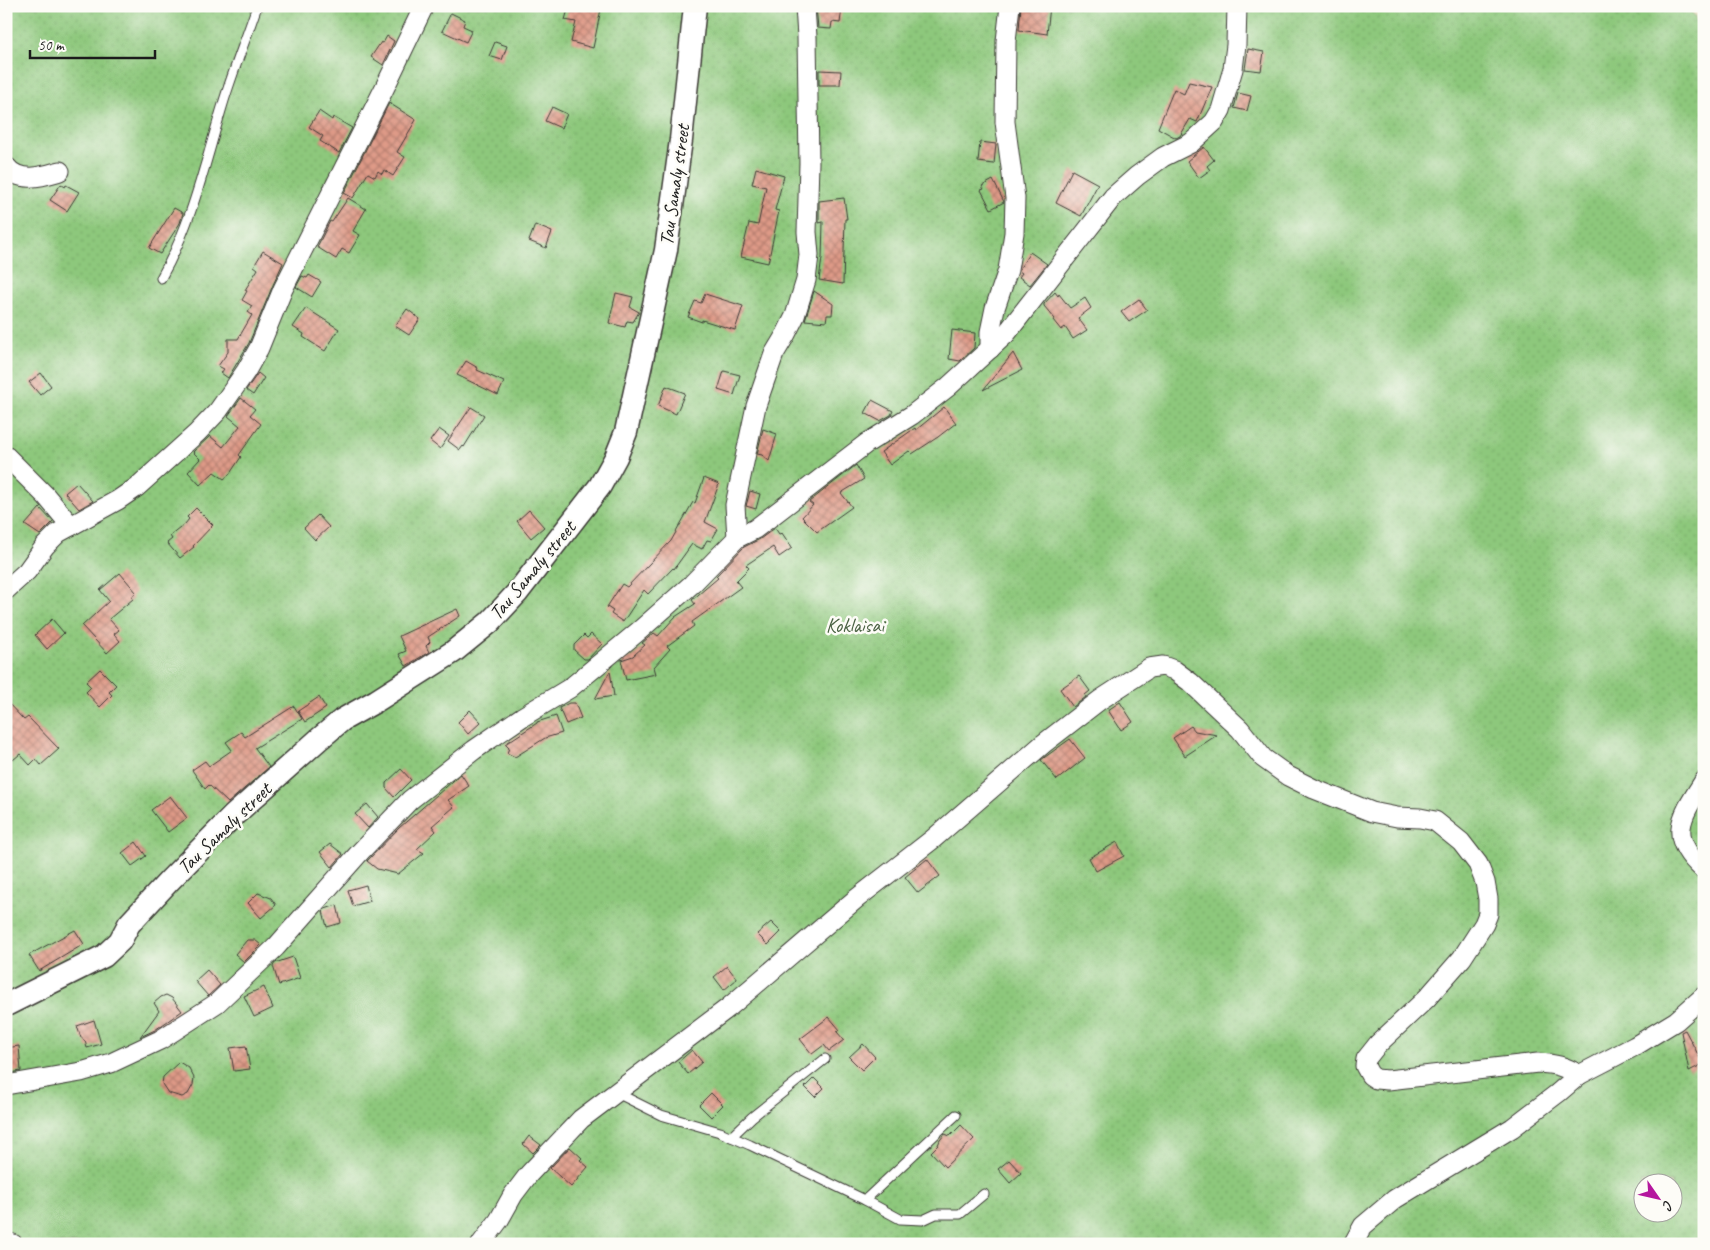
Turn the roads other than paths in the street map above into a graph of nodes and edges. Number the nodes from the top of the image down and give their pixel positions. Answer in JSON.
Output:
{"nodes":[{"id":1,"x":256,"y":6,"type":"edge"},
{"id":2,"x":424,"y":6,"type":"edge"},
{"id":3,"x":695,"y":6,"type":"edge"},
{"id":4,"x":805,"y":6,"type":"edge"},
{"id":5,"x":1010,"y":6,"type":"edge"},
{"id":6,"x":1237,"y":6,"type":"edge"},
{"id":7,"x":6,"y":166,"type":"edge"},
{"id":8,"x":60,"y":171,"type":"dead end"},
{"id":9,"x":161,"y":278,"type":"dead end"},
{"id":10,"x":990,"y":349,"type":"junction"},
{"id":11,"x":6,"y":456,"type":"edge"},
{"id":12,"x":71,"y":526,"type":"junction"},
{"id":13,"x":737,"y":538,"type":"junction"},
{"id":14,"x":6,"y":590,"type":"edge"},
{"id":15,"x":1704,"y":780,"type":"edge"},
{"id":16,"x":1704,"y":870,"type":"edge"},
{"id":17,"x":1704,"y":996,"type":"edge"},
{"id":18,"x":6,"y":1005,"type":"edge"},
{"id":19,"x":825,"y":1059,"type":"dead end"},
{"id":20,"x":1579,"y":1075,"type":"junction"},
{"id":21,"x":6,"y":1085,"type":"edge"},
{"id":22,"x":617,"y":1093,"type":"junction"},
{"id":23,"x":956,"y":1115,"type":"dead end"},
{"id":24,"x":731,"y":1137,"type":"junction"},
{"id":25,"x":984,"y":1194,"type":"dead end"},
{"id":26,"x":865,"y":1200,"type":"junction"},
{"id":27,"x":6,"y":1242,"type":"edge"},
{"id":28,"x":13,"y":1244,"type":"edge"},
{"id":29,"x":482,"y":1244,"type":"edge"},
{"id":30,"x":1353,"y":1244,"type":"edge"}],
"edges":[{"from":1,"to":9,"type":"lane"},
{"from":2,"to":12,"type":"street"},
{"from":3,"to":18,"type":"street","name":"Tau Samaly street"},
{"from":4,"to":13,"type":"street"},
{"from":5,"to":10,"type":"street"},
{"from":6,"to":10,"type":"street"},
{"from":7,"to":8,"type":"street"},
{"from":10,"to":13,"type":"street"},
{"from":11,"to":12,"type":"street"},
{"from":12,"to":14,"type":"street"},
{"from":13,"to":21,"type":"street"},
{"from":15,"to":16,"type":"street"},
{"from":17,"to":20,"type":"street"},
{"from":19,"to":24,"type":"lane"},
{"from":20,"to":22,"type":"street"},
{"from":20,"to":30,"type":"street"},
{"from":22,"to":24,"type":"lane"},
{"from":22,"to":29,"type":"street"},
{"from":23,"to":26,"type":"lane"},
{"from":24,"to":26,"type":"lane"},
{"from":25,"to":26,"type":"lane"},
{"from":27,"to":28,"type":"street"}]}
